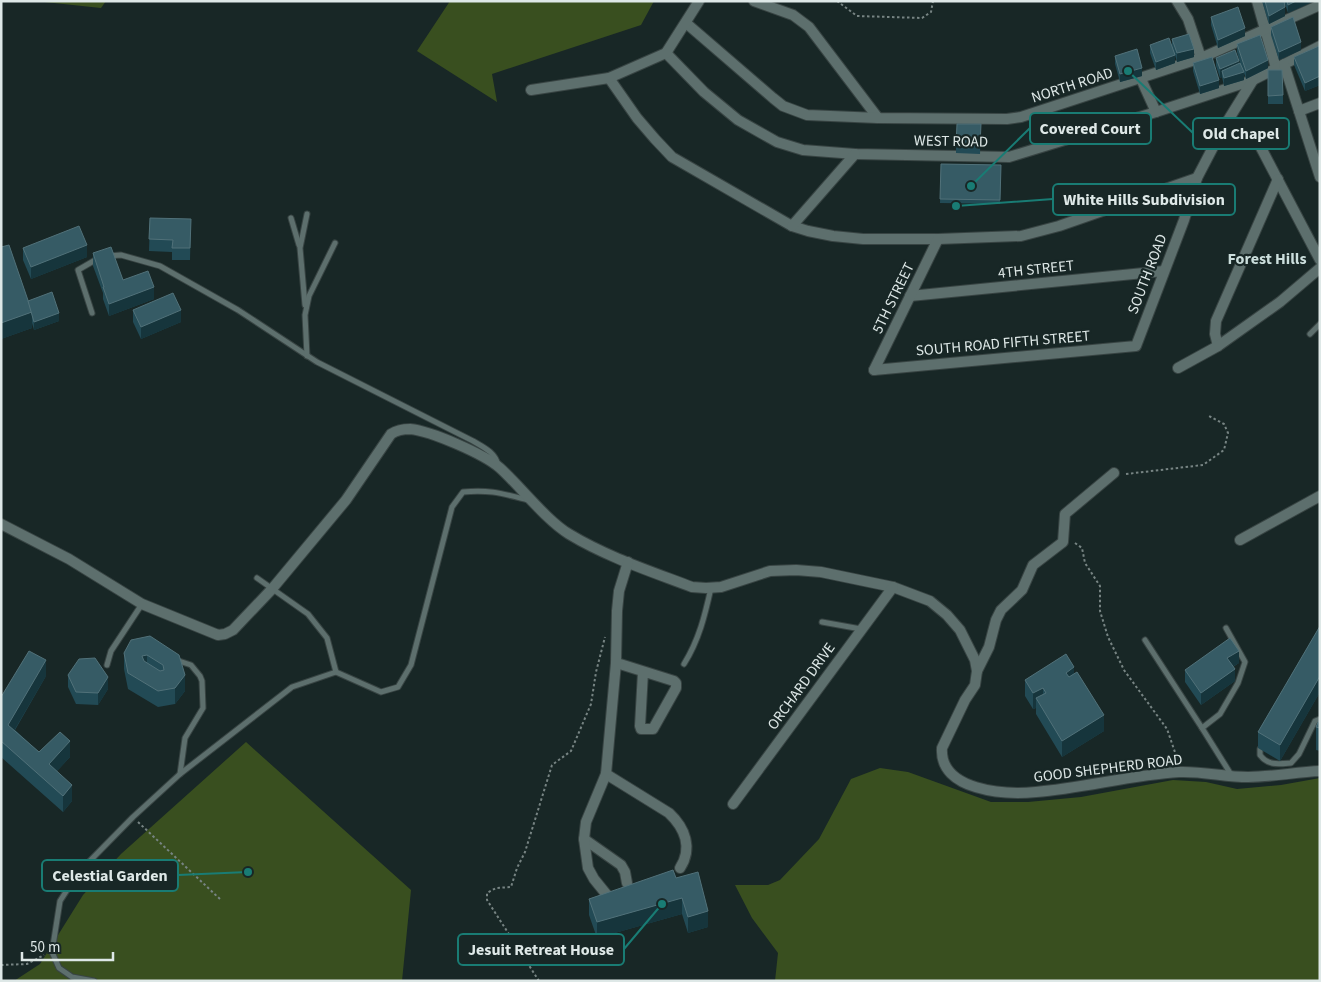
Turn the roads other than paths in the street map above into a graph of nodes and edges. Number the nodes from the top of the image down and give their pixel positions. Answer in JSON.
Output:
{"nodes":[{"id":1,"x":698,"y":1,"type":"edge"},
{"id":2,"x":754,"y":1,"type":"edge"},
{"id":3,"x":1177,"y":1,"type":"edge"},
{"id":4,"x":1257,"y":1,"type":"edge"},
{"id":5,"x":1320,"y":5,"type":"edge"},
{"id":6,"x":686,"y":23,"type":"junction"},
{"id":7,"x":1265,"y":30,"type":"junction"},
{"id":8,"x":1320,"y":46,"type":"edge"},
{"id":9,"x":666,"y":54,"type":"junction"},
{"id":10,"x":1201,"y":58,"type":"junction"},
{"id":11,"x":1280,"y":66,"type":"junction"},
{"id":12,"x":609,"y":78,"type":"junction"},
{"id":13,"x":1141,"y":79,"type":"junction"},
{"id":14,"x":1253,"y":80,"type":"junction"},
{"id":15,"x":532,"y":90,"type":"dead end"},
{"id":16,"x":1320,"y":103,"type":"edge"},
{"id":17,"x":1299,"y":111,"type":"junction"},
{"id":18,"x":1156,"y":112,"type":"junction"},
{"id":19,"x":878,"y":118,"type":"junction"},
{"id":20,"x":1259,"y":144,"type":"dead end"},
{"id":21,"x":855,"y":154,"type":"junction"},
{"id":22,"x":1320,"y":177,"type":"edge"},
{"id":23,"x":1197,"y":178,"type":"junction"},
{"id":24,"x":1278,"y":179,"type":"junction"},
{"id":25,"x":307,"y":214,"type":"dead end"},
{"id":26,"x":291,"y":218,"type":"dead end"},
{"id":27,"x":792,"y":226,"type":"junction"},
{"id":28,"x":938,"y":239,"type":"junction"},
{"id":29,"x":335,"y":243,"type":"dead end"},
{"id":30,"x":300,"y":248,"type":"junction"},
{"id":31,"x":1320,"y":260,"type":"edge"},
{"id":32,"x":1320,"y":268,"type":"edge"},
{"id":33,"x":1164,"y":271,"type":"junction"},
{"id":34,"x":910,"y":296,"type":"junction"},
{"id":35,"x":92,"y":313,"type":"dead end"},
{"id":36,"x":305,"y":316,"type":"junction"},
{"id":37,"x":1320,"y":324,"type":"edge"},
{"id":38,"x":1310,"y":334,"type":"dead end"},
{"id":39,"x":1136,"y":346,"type":"joint"},
{"id":40,"x":1218,"y":346,"type":"junction"},
{"id":41,"x":307,"y":356,"type":"junction"},
{"id":42,"x":1178,"y":368,"type":"dead end"},
{"id":43,"x":874,"y":370,"type":"joint"},
{"id":44,"x":498,"y":466,"type":"junction"},
{"id":45,"x":1114,"y":473,"type":"road end"},
{"id":46,"x":1320,"y":496,"type":"edge"},
{"id":47,"x":534,"y":501,"type":"junction"},
{"id":48,"x":1,"y":524,"type":"edge"},
{"id":49,"x":1240,"y":540,"type":"dead end"},
{"id":50,"x":628,"y":562,"type":"junction"},
{"id":51,"x":257,"y":578,"type":"dead end"},
{"id":52,"x":893,"y":586,"type":"junction"},
{"id":53,"x":711,"y":588,"type":"junction"},
{"id":54,"x":272,"y":589,"type":"junction"},
{"id":55,"x":142,"y":604,"type":"junction"},
{"id":56,"x":822,"y":622,"type":"dead end"},
{"id":57,"x":1226,"y":628,"type":"dead end"},
{"id":58,"x":861,"y":630,"type":"junction"},
{"id":59,"x":1145,"y":640,"type":"dead end"},
{"id":60,"x":167,"y":658,"type":"edge"},
{"id":61,"x":616,"y":663,"type":"junction"},
{"id":62,"x":684,"y":664,"type":"dead end"},
{"id":63,"x":107,"y":665,"type":"dead end"},
{"id":64,"x":977,"y":671,"type":"junction"},
{"id":65,"x":336,"y":672,"type":"junction"},
{"id":66,"x":643,"y":672,"type":"junction"},
{"id":67,"x":1320,"y":719,"type":"edge"},
{"id":68,"x":1202,"y":728,"type":"junction"},
{"id":69,"x":1260,"y":750,"type":"dead end"},
{"id":70,"x":1320,"y":771,"type":"edge"},
{"id":71,"x":180,"y":774,"type":"junction"},
{"id":72,"x":606,"y":774,"type":"junction"},
{"id":73,"x":1232,"y":777,"type":"junction"},
{"id":74,"x":733,"y":804,"type":"dead end"},
{"id":75,"x":584,"y":839,"type":"junction"},
{"id":76,"x":680,"y":868,"type":"dead end"},
{"id":77,"x":627,"y":883,"type":"dead end"},
{"id":78,"x":611,"y":900,"type":"edge"},
{"id":79,"x":94,"y":981,"type":"edge"}],
"edges":[{"from":1,"to":6,"type":"street"},
{"from":2,"to":19,"type":"street"},
{"from":3,"to":10,"type":"street"},
{"from":4,"to":7,"type":"street"},
{"from":5,"to":7,"type":"street","name":"NORTH ROAD"},
{"from":6,"to":9,"type":"street"},
{"from":6,"to":19,"type":"street","name":"NORTH ROAD"},
{"from":7,"to":10,"type":"street","name":"NORTH ROAD"},
{"from":7,"to":11,"type":"street"},
{"from":8,"to":11,"type":"street","name":"WEST ROAD"},
{"from":9,"to":12,"type":"street"},
{"from":9,"to":21,"type":"street","name":"WEST ROAD"},
{"from":10,"to":13,"type":"street","name":"NORTH ROAD"},
{"from":11,"to":14,"type":"street","name":"WEST ROAD"},
{"from":11,"to":17,"type":"street"},
{"from":12,"to":15,"type":"street"},
{"from":12,"to":27,"type":"street"},
{"from":13,"to":18,"type":"street"},
{"from":13,"to":19,"type":"street","name":"NORTH ROAD"},
{"from":14,"to":18,"type":"street","name":"WEST ROAD"},
{"from":14,"to":23,"type":"street","name":"SOUTH ROAD"},
{"from":16,"to":17,"type":"street"},
{"from":17,"to":22,"type":"street"},
{"from":18,"to":21,"type":"street","name":"WEST ROAD"},
{"from":20,"to":24,"type":"street"},
{"from":21,"to":27,"type":"street"},
{"from":23,"to":28,"type":"street"},
{"from":23,"to":33,"type":"street","name":"SOUTH ROAD"},
{"from":24,"to":31,"type":"street"},
{"from":24,"to":40,"type":"street"},
{"from":25,"to":30,"type":"lane"},
{"from":26,"to":30,"type":"lane"},
{"from":27,"to":28,"type":"street"},
{"from":28,"to":34,"type":"street","name":"5TH STREET"},
{"from":29,"to":36,"type":"lane"},
{"from":30,"to":36,"type":"lane"},
{"from":32,"to":40,"type":"street"},
{"from":33,"to":34,"type":"street","name":"4TH STREET"},
{"from":33,"to":39,"type":"street","name":"SOUTH ROAD"},
{"from":34,"to":43,"type":"street","name":"5TH STREET"},
{"from":35,"to":41,"type":"lane"},
{"from":36,"to":41,"type":"lane"},
{"from":37,"to":38,"type":"lane"},
{"from":39,"to":43,"type":"street","name":"SOUTH ROAD FIFTH STREET"},
{"from":40,"to":42,"type":"street"},
{"from":41,"to":44,"type":"lane"},
{"from":44,"to":47,"type":"street"},
{"from":44,"to":54,"type":"street"},
{"from":45,"to":64,"type":"street","name":"GOOD SHEPHERD ROAD"},
{"from":46,"to":49,"type":"street"},
{"from":47,"to":50,"type":"street"},
{"from":47,"to":65,"type":"lane"},
{"from":48,"to":55,"type":"street"},
{"from":50,"to":53,"type":"street"},
{"from":50,"to":61,"type":"street"},
{"from":51,"to":54,"type":"lane"},
{"from":52,"to":53,"type":"street"},
{"from":52,"to":58,"type":"street","name":"ORCHARD DRIVE"},
{"from":52,"to":64,"type":"street"},
{"from":53,"to":62,"type":"lane"},
{"from":54,"to":55,"type":"street"},
{"from":54,"to":65,"type":"lane"},
{"from":55,"to":63,"type":"lane"},
{"from":56,"to":58,"type":"lane"},
{"from":57,"to":68,"type":"lane"},
{"from":58,"to":74,"type":"street","name":"ORCHARD DRIVE"},
{"from":59,"to":68,"type":"lane"},
{"from":60,"to":71,"type":"lane"},
{"from":61,"to":66,"type":"street"},
{"from":61,"to":72,"type":"street"},
{"from":64,"to":73,"type":"street","name":"GOOD SHEPHERD ROAD"},
{"from":65,"to":71,"type":"lane"},
{"from":66,"to":66,"type":"street"},
{"from":67,"to":69,"type":"lane"},
{"from":68,"to":73,"type":"lane"},
{"from":70,"to":73,"type":"street","name":"GOOD SHEPHERD ROAD"},
{"from":71,"to":79,"type":"lane"},
{"from":72,"to":75,"type":"street"},
{"from":72,"to":76,"type":"street"},
{"from":75,"to":77,"type":"street"},
{"from":75,"to":78,"type":"street"}]}
